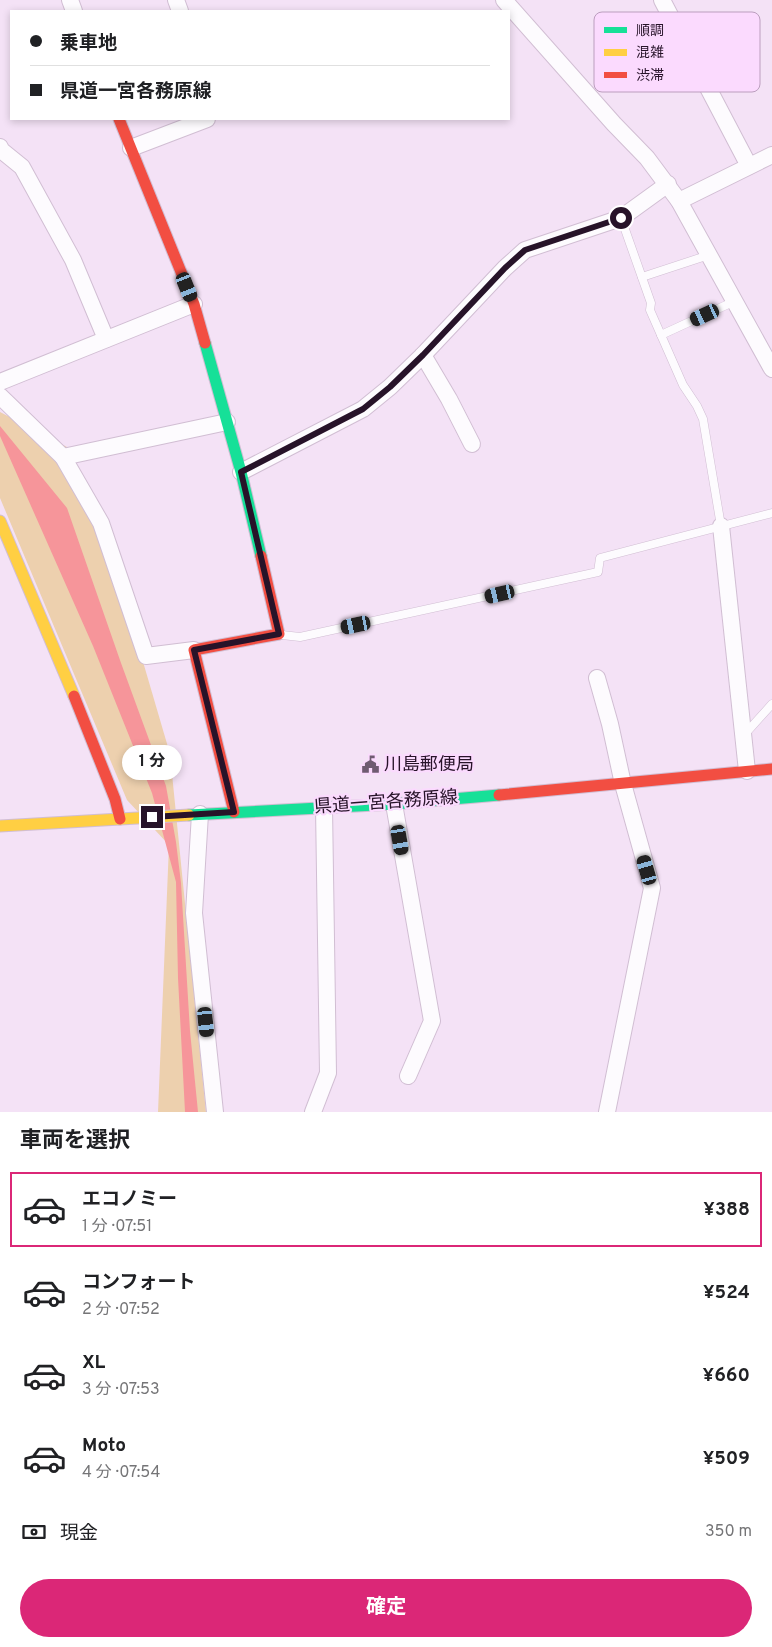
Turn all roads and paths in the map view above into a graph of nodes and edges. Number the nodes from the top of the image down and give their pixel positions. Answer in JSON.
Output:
{"nodes":[{"id":1,"x":504,"y":0,"type":"edge"},
{"id":2,"x":662,"y":0,"type":"edge"},
{"id":3,"x":668,"y":12,"type":"edge"},
{"id":4,"x":710,"y":92,"type":"edge"},
{"id":5,"x":119,"y":120,"type":"edge"},
{"id":6,"x":204,"y":120,"type":"edge"},
{"id":7,"x":0,"y":147,"type":"edge"},
{"id":8,"x":131,"y":148,"type":"junction"},
{"id":9,"x":772,"y":155,"type":"edge"},
{"id":10,"x":749,"y":166,"type":"junction"},
{"id":11,"x":668,"y":184,"type":"junction"},
{"id":12,"x":679,"y":201,"type":"junction"},
{"id":13,"x":621,"y":218,"type":"junction"},
{"id":14,"x":709,"y":255,"type":"junction"},
{"id":15,"x":642,"y":277,"type":"junction"},
{"id":16,"x":735,"y":301,"type":"junction"},
{"id":17,"x":194,"y":304,"type":"junction"},
{"id":18,"x":661,"y":335,"type":"junction"},
{"id":19,"x":106,"y":339,"type":"junction"},
{"id":20,"x":423,"y":355,"type":"junction"},
{"id":21,"x":772,"y":368,"type":"edge"},
{"id":22,"x":0,"y":382,"type":"edge"},
{"id":23,"x":0,"y":396,"type":"edge"},
{"id":24,"x":227,"y":422,"type":"junction"},
{"id":25,"x":472,"y":444,"type":"dead end"},
{"id":26,"x":63,"y":456,"type":"junction"},
{"id":27,"x":241,"y":472,"type":"junction"},
{"id":28,"x":772,"y":513,"type":"edge"},
{"id":29,"x":0,"y":521,"type":"edge"},
{"id":30,"x":721,"y":526,"type":"junction"},
{"id":31,"x":279,"y":634,"type":"junction"},
{"id":32,"x":194,"y":650,"type":"junction"},
{"id":33,"x":598,"y":678,"type":"dead end"},
{"id":34,"x":772,"y":704,"type":"edge"},
{"id":35,"x":743,"y":737,"type":"junction"},
{"id":36,"x":772,"y":768,"type":"edge"},
{"id":37,"x":746,"y":771,"type":"junction"},
{"id":38,"x":623,"y":784,"type":"junction"},
{"id":39,"x":394,"y":804,"type":"junction"},
{"id":40,"x":324,"y":807,"type":"junction"},
{"id":41,"x":234,"y":812,"type":"junction"},
{"id":42,"x":200,"y":814,"type":"junction"},
{"id":43,"x":120,"y":819,"type":"junction"},
{"id":44,"x":0,"y":826,"type":"edge"},
{"id":45,"x":408,"y":1076,"type":"dead end"},
{"id":46,"x":215,"y":1112,"type":"edge"},
{"id":47,"x":313,"y":1112,"type":"edge"},
{"id":48,"x":607,"y":1112,"type":"edge"}],
"edges":[{"from":1,"to":11,"type":"street"},
{"from":2,"to":3,"type":"street"},
{"from":4,"to":10,"type":"street"},
{"from":5,"to":8,"type":"street"},
{"from":6,"to":8,"type":"street"},
{"from":7,"to":19,"type":"street"},
{"from":8,"to":17,"type":"street"},
{"from":9,"to":10,"type":"street"},
{"from":10,"to":12,"type":"street"},
{"from":11,"to":12,"type":"street"},
{"from":11,"to":13,"type":"street"},
{"from":12,"to":14,"type":"street"},
{"from":13,"to":15,"type":"lane"},
{"from":13,"to":20,"type":"street"},
{"from":14,"to":15,"type":"lane"},
{"from":14,"to":16,"type":"street"},
{"from":15,"to":18,"type":"lane"},
{"from":16,"to":18,"type":"lane"},
{"from":16,"to":21,"type":"street"},
{"from":17,"to":19,"type":"street"},
{"from":17,"to":24,"type":"street"},
{"from":18,"to":30,"type":"lane"},
{"from":19,"to":22,"type":"street"},
{"from":20,"to":25,"type":"street"},
{"from":20,"to":27,"type":"street"},
{"from":23,"to":26,"type":"street"},
{"from":24,"to":26,"type":"street"},
{"from":24,"to":27,"type":"street"},
{"from":26,"to":32,"type":"street"},
{"from":27,"to":31,"type":"street"},
{"from":28,"to":30,"type":"lane"},
{"from":29,"to":43,"type":"street"},
{"from":30,"to":31,"type":"lane"},
{"from":30,"to":35,"type":"street"},
{"from":31,"to":32,"type":"street"},
{"from":32,"to":41,"type":"street"},
{"from":33,"to":38,"type":"street"},
{"from":34,"to":35,"type":"lane"},
{"from":35,"to":37,"type":"street"},
{"from":36,"to":37,"type":"street","name":"県道一宮各務原線"},
{"from":37,"to":38,"type":"street","name":"県道一宮各務原線"},
{"from":38,"to":39,"type":"street","name":"県道一宮各務原線"},
{"from":38,"to":48,"type":"street"},
{"from":39,"to":40,"type":"street","name":"県道一宮各務原線"},
{"from":39,"to":45,"type":"street"},
{"from":40,"to":41,"type":"street","name":"県道一宮各務原線"},
{"from":40,"to":47,"type":"street"},
{"from":41,"to":42,"type":"street","name":"県道一宮各務原線"},
{"from":42,"to":43,"type":"street","name":"県道一宮各務原線"},
{"from":42,"to":46,"type":"street"},
{"from":43,"to":44,"type":"street","name":"県道一宮各務原線"}]}
